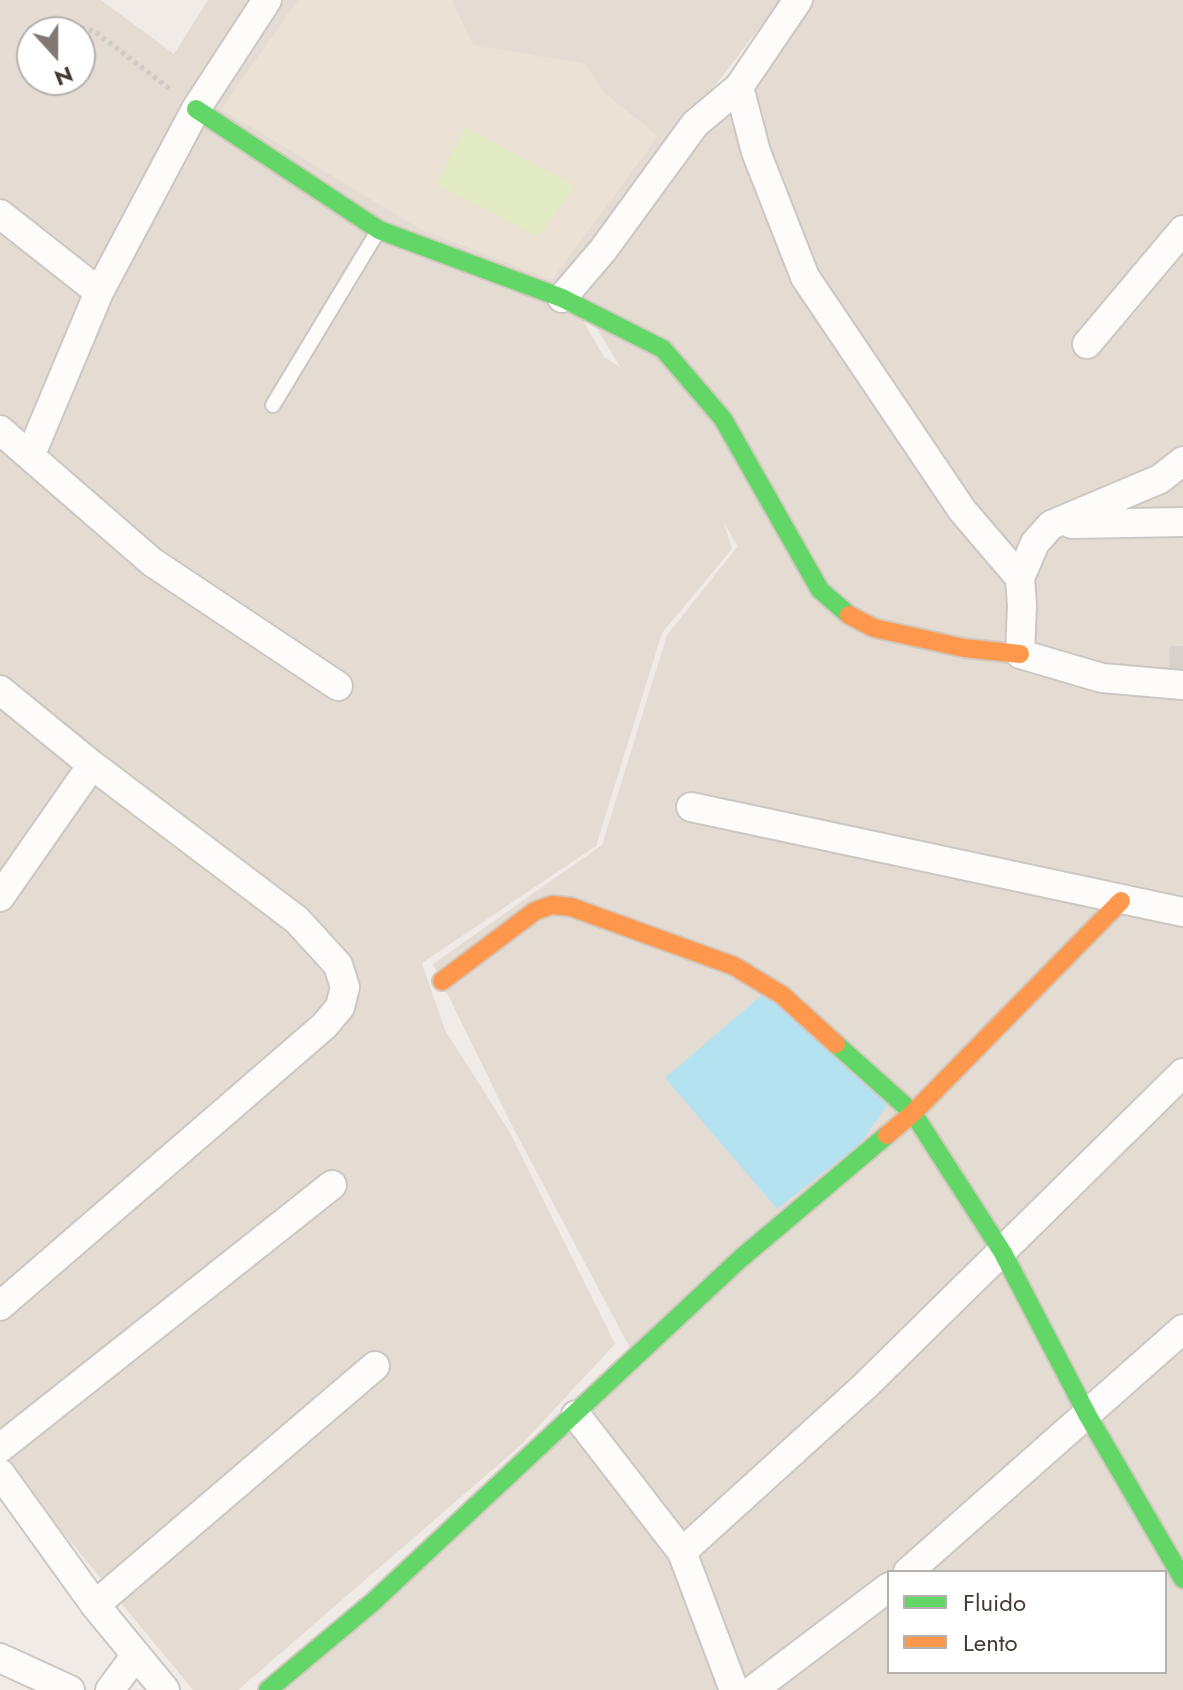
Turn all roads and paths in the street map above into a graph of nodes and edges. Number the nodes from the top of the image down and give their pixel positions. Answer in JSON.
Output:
{"nodes":[{"id":1,"x":267,"y":0,"type":"edge"},
{"id":2,"x":798,"y":0,"type":"edge"},
{"id":3,"x":96,"y":33,"type":"edge"},
{"id":4,"x":739,"y":87,"type":"junction"},
{"id":5,"x":196,"y":109,"type":"junction"},
{"id":6,"x":0,"y":214,"type":"edge"},
{"id":7,"x":379,"y":230,"type":"junction"},
{"id":8,"x":1183,"y":230,"type":"edge"},
{"id":9,"x":99,"y":292,"type":"junction"},
{"id":10,"x":562,"y":298,"type":"junction"},
{"id":11,"x":1087,"y":344,"type":"dead end"},
{"id":12,"x":273,"y":405,"type":"dead end"},
{"id":13,"x":0,"y":430,"type":"edge"},
{"id":14,"x":31,"y":454,"type":"junction"},
{"id":15,"x":1183,"y":461,"type":"edge"},
{"id":16,"x":1183,"y":522,"type":"edge"},
{"id":17,"x":1051,"y":525,"type":"junction"},
{"id":18,"x":1020,"y":578,"type":"junction"},
{"id":19,"x":1020,"y":654,"type":"junction"},
{"id":20,"x":1183,"y":685,"type":"edge"},
{"id":21,"x":338,"y":686,"type":"dead end"},
{"id":22,"x":0,"y":690,"type":"edge"},
{"id":23,"x":92,"y":765,"type":"junction"},
{"id":24,"x":691,"y":807,"type":"dead end"},
{"id":25,"x":0,"y":897,"type":"edge"},
{"id":26,"x":1121,"y":901,"type":"junction"},
{"id":27,"x":1183,"y":912,"type":"edge"},
{"id":28,"x":442,"y":981,"type":"dead end"},
{"id":29,"x":1183,"y":1073,"type":"edge"},
{"id":30,"x":913,"y":1113,"type":"junction"},
{"id":31,"x":332,"y":1185,"type":"dead end"},
{"id":32,"x":1003,"y":1253,"type":"junction"},
{"id":33,"x":0,"y":1306,"type":"edge"},
{"id":34,"x":1183,"y":1329,"type":"edge"},
{"id":35,"x":375,"y":1366,"type":"dead end"},
{"id":36,"x":576,"y":1415,"type":"junction"},
{"id":37,"x":1088,"y":1416,"type":"junction"},
{"id":38,"x":0,"y":1448,"type":"edge"},
{"id":39,"x":0,"y":1473,"type":"edge"},
{"id":40,"x":682,"y":1552,"type":"junction"},
{"id":41,"x":1175,"y":1568,"type":"edge"},
{"id":42,"x":910,"y":1570,"type":"edge"},
{"id":43,"x":887,"y":1589,"type":"edge"},
{"id":44,"x":95,"y":1605,"type":"junction"},
{"id":45,"x":136,"y":1655,"type":"junction"},
{"id":46,"x":0,"y":1658,"type":"edge"},
{"id":47,"x":70,"y":1690,"type":"edge"},
{"id":48,"x":110,"y":1690,"type":"edge"},
{"id":49,"x":165,"y":1690,"type":"edge"},
{"id":50,"x":268,"y":1690,"type":"edge"},
{"id":51,"x":734,"y":1690,"type":"edge"},
{"id":52,"x":753,"y":1690,"type":"edge"}],
"edges":[{"from":1,"to":5,"type":"street"},
{"from":2,"to":4,"type":"street"},
{"from":3,"to":5,"type":"path"},
{"from":4,"to":10,"type":"street"},
{"from":4,"to":18,"type":"street"},
{"from":5,"to":7,"type":"street"},
{"from":5,"to":9,"type":"street"},
{"from":6,"to":9,"type":"street"},
{"from":7,"to":10,"type":"street"},
{"from":7,"to":12,"type":"lane"},
{"from":8,"to":11,"type":"street"},
{"from":9,"to":14,"type":"street"},
{"from":10,"to":19,"type":"street"},
{"from":13,"to":14,"type":"street"},
{"from":14,"to":21,"type":"street"},
{"from":15,"to":17,"type":"street"},
{"from":16,"to":17,"type":"street"},
{"from":17,"to":18,"type":"street"},
{"from":18,"to":19,"type":"street"},
{"from":19,"to":20,"type":"street"},
{"from":22,"to":23,"type":"street"},
{"from":23,"to":25,"type":"street"},
{"from":23,"to":33,"type":"street"},
{"from":24,"to":26,"type":"street"},
{"from":26,"to":27,"type":"street"},
{"from":26,"to":30,"type":"street"},
{"from":28,"to":30,"type":"street"},
{"from":29,"to":32,"type":"street"},
{"from":30,"to":32,"type":"street"},
{"from":30,"to":36,"type":"street"},
{"from":31,"to":38,"type":"street"},
{"from":32,"to":37,"type":"street"},
{"from":32,"to":40,"type":"street"},
{"from":34,"to":37,"type":"street"},
{"from":35,"to":44,"type":"street"},
{"from":36,"to":40,"type":"street"},
{"from":36,"to":50,"type":"street"},
{"from":37,"to":41,"type":"street"},
{"from":37,"to":42,"type":"street"},
{"from":39,"to":44,"type":"street"},
{"from":40,"to":51,"type":"street"},
{"from":43,"to":52,"type":"street"},
{"from":44,"to":45,"type":"street"},
{"from":45,"to":48,"type":"street"},
{"from":45,"to":49,"type":"street"},
{"from":46,"to":47,"type":"street"}]}
